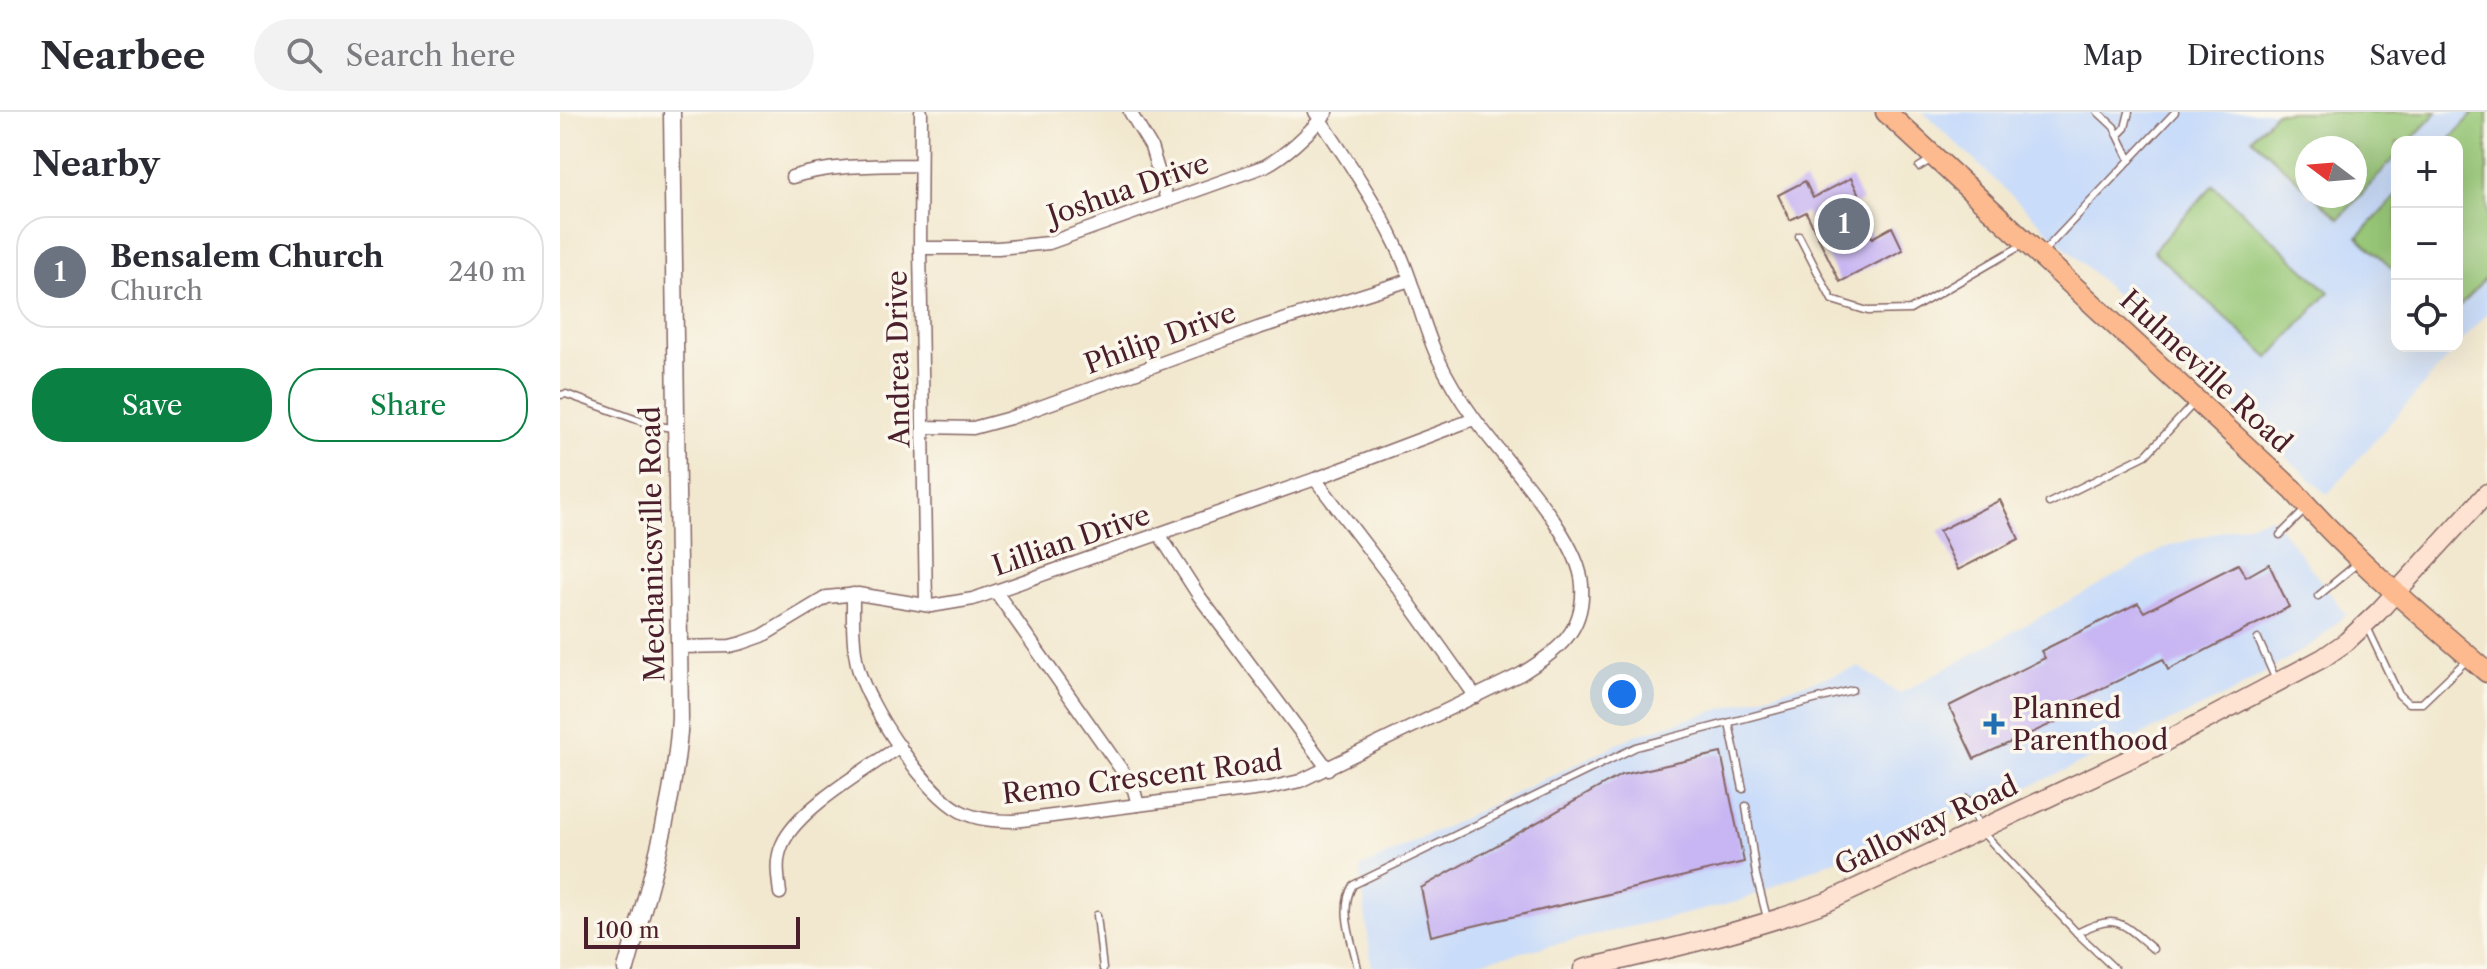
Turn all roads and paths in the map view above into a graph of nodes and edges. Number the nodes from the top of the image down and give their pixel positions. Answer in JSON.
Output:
{"nodes":[{"id":1,"x":672,"y":112,"type":"edge"},
{"id":2,"x":921,"y":112,"type":"edge"},
{"id":3,"x":1130,"y":112,"type":"edge"},
{"id":4,"x":1886,"y":112,"type":"edge"},
{"id":5,"x":2098,"y":112,"type":"edge"},
{"id":6,"x":2129,"y":112,"type":"edge"},
{"id":7,"x":2175,"y":112,"type":"edge"},
{"id":8,"x":1321,"y":115,"type":"edge"},
{"id":9,"x":2118,"y":135,"type":"junction"},
{"id":10,"x":2130,"y":160,"type":"junction"},
{"id":11,"x":920,"y":165,"type":"junction"},
{"id":12,"x":792,"y":177,"type":"dead end"},
{"id":13,"x":1167,"y":200,"type":"junction"},
{"id":14,"x":1799,"y":236,"type":"dead end"},
{"id":15,"x":920,"y":248,"type":"junction"},
{"id":16,"x":2034,"y":248,"type":"junction"},
{"id":17,"x":1410,"y":280,"type":"junction"},
{"id":18,"x":560,"y":395,"type":"edge"},
{"id":19,"x":2197,"y":400,"type":"junction"},
{"id":20,"x":1474,"y":419,"type":"junction"},
{"id":21,"x":924,"y":427,"type":"junction"},
{"id":22,"x":677,"y":428,"type":"junction"},
{"id":23,"x":1315,"y":479,"type":"junction"},
{"id":24,"x":2487,"y":493,"type":"edge"},
{"id":25,"x":2049,"y":503,"type":"dead end"},
{"id":26,"x":2308,"y":507,"type":"junction"},
{"id":27,"x":1159,"y":534,"type":"junction"},
{"id":28,"x":2280,"y":535,"type":"dead end"},
{"id":29,"x":2361,"y":560,"type":"junction"},
{"id":30,"x":996,"y":592,"type":"junction"},
{"id":31,"x":2397,"y":593,"type":"junction"},
{"id":32,"x":853,"y":594,"type":"junction"},
{"id":33,"x":2318,"y":596,"type":"dead end"},
{"id":34,"x":926,"y":605,"type":"junction"},
{"id":35,"x":2366,"y":623,"type":"junction"},
{"id":36,"x":2258,"y":639,"type":"dead end"},
{"id":37,"x":680,"y":647,"type":"junction"},
{"id":38,"x":2470,"y":657,"type":"junction"},
{"id":39,"x":2487,"y":672,"type":"edge"},
{"id":40,"x":2278,"y":683,"type":"junction"},
{"id":41,"x":1852,"y":690,"type":"dead end"},
{"id":42,"x":1476,"y":697,"type":"junction"},
{"id":43,"x":1729,"y":723,"type":"junction"},
{"id":44,"x":900,"y":746,"type":"junction"},
{"id":45,"x":1328,"y":769,"type":"junction"},
{"id":46,"x":1743,"y":789,"type":"dead end"},
{"id":47,"x":1967,"y":799,"type":"dead end"},
{"id":48,"x":1138,"y":805,"type":"junction"},
{"id":49,"x":1746,"y":806,"type":"dead end"},
{"id":50,"x":1981,"y":831,"type":"junction"},
{"id":51,"x":780,"y":893,"type":"dead end"},
{"id":52,"x":1097,"y":915,"type":"dead end"},
{"id":53,"x":1768,"y":922,"type":"junction"},
{"id":54,"x":2077,"y":933,"type":"junction"},
{"id":55,"x":2153,"y":949,"type":"dead end"},
{"id":56,"x":626,"y":969,"type":"edge"},
{"id":57,"x":1103,"y":969,"type":"edge"},
{"id":58,"x":1358,"y":969,"type":"edge"},
{"id":59,"x":1583,"y":969,"type":"edge"},
{"id":60,"x":2115,"y":969,"type":"edge"}],
"edges":[{"from":1,"to":22,"type":"street","name":"Mechanicsville Road"},
{"from":2,"to":11,"type":"street","name":"Andrea Drive"},
{"from":3,"to":13,"type":"street"},
{"from":4,"to":16,"type":"main road","name":"Hulmeville Road"},
{"from":5,"to":9,"type":"lane"},
{"from":6,"to":9,"type":"lane"},
{"from":7,"to":10,"type":"lane"},
{"from":8,"to":13,"type":"street","name":"Joshua Drive"},
{"from":8,"to":17,"type":"street","name":"Remo Crescent Road"},
{"from":9,"to":10,"type":"lane"},
{"from":10,"to":16,"type":"lane"},
{"from":11,"to":12,"type":"street"},
{"from":11,"to":15,"type":"street","name":"Andrea Drive"},
{"from":13,"to":15,"type":"street","name":"Joshua Drive"},
{"from":14,"to":16,"type":"lane"},
{"from":15,"to":21,"type":"street","name":"Andrea Drive"},
{"from":16,"to":19,"type":"main road","name":"Hulmeville Road"},
{"from":17,"to":20,"type":"street","name":"Remo Crescent Road"},
{"from":17,"to":21,"type":"street","name":"Philip Drive"},
{"from":18,"to":22,"type":"lane"},
{"from":19,"to":25,"type":"lane"},
{"from":19,"to":26,"type":"main road","name":"Hulmeville Road"},
{"from":20,"to":23,"type":"street","name":"Lillian Drive"},
{"from":20,"to":42,"type":"street","name":"Remo Crescent Road"},
{"from":21,"to":34,"type":"street","name":"Andrea Drive"},
{"from":22,"to":37,"type":"street","name":"Mechanicsville Road"},
{"from":23,"to":27,"type":"street","name":"Lillian Drive"},
{"from":23,"to":42,"type":"street"},
{"from":24,"to":31,"type":"main road","name":"Galloway Road"},
{"from":26,"to":28,"type":"lane"},
{"from":26,"to":29,"type":"main road","name":"Hulmeville Road"},
{"from":27,"to":30,"type":"street","name":"Lillian Drive"},
{"from":27,"to":45,"type":"street"},
{"from":29,"to":31,"type":"main road","name":"Hulmeville Road"},
{"from":29,"to":33,"type":"lane"},
{"from":30,"to":34,"type":"street","name":"Lillian Drive"},
{"from":30,"to":48,"type":"street"},
{"from":31,"to":35,"type":"main road","name":"Galloway Road"},
{"from":31,"to":38,"type":"main road","name":"Hulmeville Road"},
{"from":32,"to":34,"type":"street","name":"Lillian Drive"},
{"from":32,"to":37,"type":"street","name":"Lillian Drive"},
{"from":32,"to":44,"type":"street","name":"Remo Crescent Road"},
{"from":35,"to":38,"type":"lane"},
{"from":35,"to":40,"type":"main road","name":"Galloway Road"},
{"from":36,"to":40,"type":"lane"},
{"from":37,"to":56,"type":"street","name":"Mechanicsville Road"},
{"from":38,"to":39,"type":"main road","name":"Hulmeville Road"},
{"from":40,"to":50,"type":"main road","name":"Galloway Road"},
{"from":41,"to":43,"type":"lane"},
{"from":42,"to":45,"type":"street","name":"Remo Crescent Road"},
{"from":43,"to":46,"type":"lane"},
{"from":43,"to":58,"type":"lane"},
{"from":44,"to":48,"type":"street","name":"Remo Crescent Road"},
{"from":44,"to":51,"type":"street"},
{"from":45,"to":48,"type":"street","name":"Remo Crescent Road"},
{"from":47,"to":50,"type":"lane"},
{"from":49,"to":53,"type":"lane"},
{"from":50,"to":53,"type":"main road","name":"Galloway Road"},
{"from":50,"to":54,"type":"lane"},
{"from":52,"to":57,"type":"lane"},
{"from":53,"to":59,"type":"main road","name":"Galloway Road"},
{"from":54,"to":55,"type":"lane"},
{"from":54,"to":60,"type":"lane"}]}
